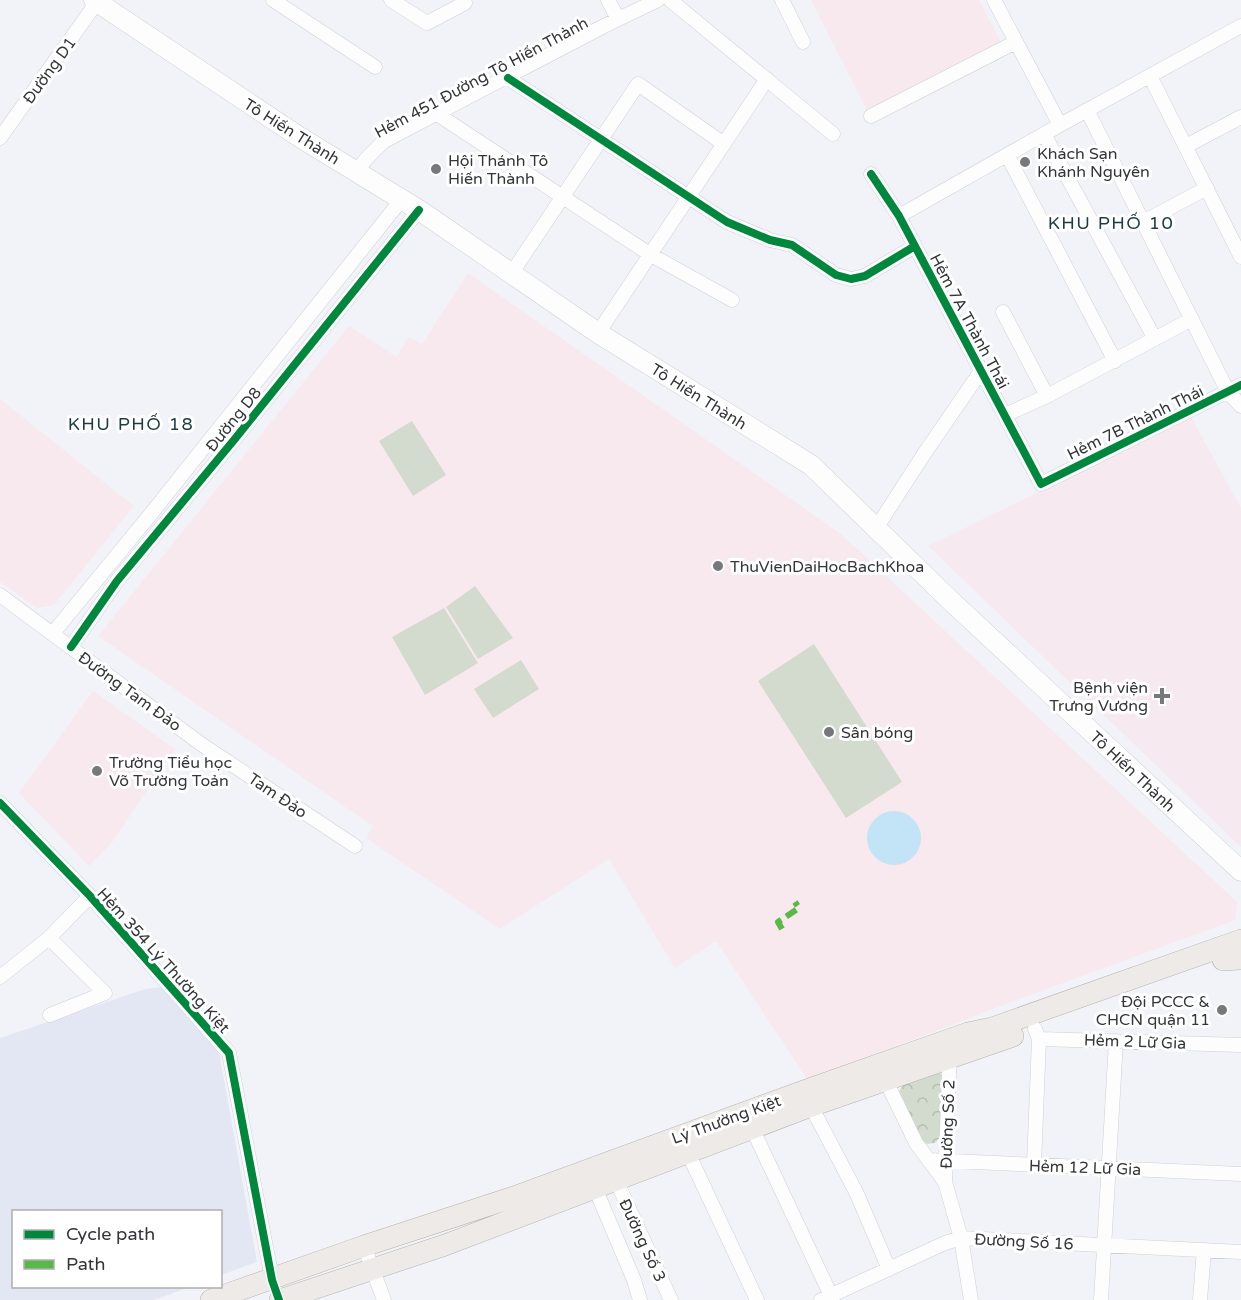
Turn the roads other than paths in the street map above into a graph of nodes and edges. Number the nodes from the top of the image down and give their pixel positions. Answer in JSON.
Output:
{"nodes":[{"id":1,"x":273,"y":0,"type":"edge"},
{"id":2,"x":391,"y":0,"type":"edge"},
{"id":3,"x":608,"y":0,"type":"edge"},
{"id":4,"x":658,"y":0,"type":"edge"},
{"id":5,"x":670,"y":0,"type":"edge"},
{"id":6,"x":782,"y":0,"type":"edge"},
{"id":7,"x":994,"y":0,"type":"edge"},
{"id":8,"x":96,"y":1,"type":"edge"},
{"id":9,"x":465,"y":3,"type":"dead end"},
{"id":10,"x":618,"y":19,"type":"junction"},
{"id":11,"x":1240,"y":29,"type":"edge"},
{"id":12,"x":803,"y":42,"type":"dead end"},
{"id":13,"x":1016,"y":42,"type":"junction"},
{"id":14,"x":375,"y":67,"type":"dead end"},
{"id":15,"x":1149,"y":76,"type":"junction"},
{"id":16,"x":508,"y":78,"type":"junction"},
{"id":17,"x":768,"y":79,"type":"junction"},
{"id":18,"x":1087,"y":110,"type":"junction"},
{"id":19,"x":437,"y":114,"type":"junction"},
{"id":20,"x":871,"y":116,"type":"dead end"},
{"id":21,"x":1241,"y":117,"type":"edge"},
{"id":22,"x":1060,"y":125,"type":"junction"},
{"id":23,"x":833,"y":134,"type":"dead end"},
{"id":24,"x":1044,"y":135,"type":"junction"},
{"id":25,"x":0,"y":138,"type":"edge"},
{"id":26,"x":601,"y":140,"type":"junction"},
{"id":27,"x":724,"y":144,"type":"junction"},
{"id":28,"x":1186,"y":146,"type":"junction"},
{"id":29,"x":1007,"y":155,"type":"junction"},
{"id":30,"x":357,"y":171,"type":"junction"},
{"id":31,"x":871,"y":174,"type":"dead end"},
{"id":32,"x":1207,"y":188,"type":"junction"},
{"id":33,"x":563,"y":198,"type":"junction"},
{"id":34,"x":689,"y":198,"type":"junction"},
{"id":35,"x":410,"y":205,"type":"junction"},
{"id":36,"x":899,"y":216,"type":"junction"},
{"id":37,"x":1143,"y":222,"type":"junction"},
{"id":38,"x":915,"y":246,"type":"junction"},
{"id":39,"x":651,"y":255,"type":"junction"},
{"id":40,"x":1241,"y":257,"type":"edge"},
{"id":41,"x":511,"y":274,"type":"junction"},
{"id":42,"x":732,"y":300,"type":"dead end"},
{"id":43,"x":1003,"y":312,"type":"dead end"},
{"id":44,"x":1192,"y":319,"type":"junction"},
{"id":45,"x":598,"y":333,"type":"junction"},
{"id":46,"x":1155,"y":339,"type":"junction"},
{"id":47,"x":1115,"y":361,"type":"junction"},
{"id":48,"x":981,"y":371,"type":"junction"},
{"id":49,"x":1235,"y":388,"type":"edge"},
{"id":50,"x":1047,"y":396,"type":"junction"},
{"id":51,"x":1241,"y":406,"type":"edge"},
{"id":52,"x":1005,"y":415,"type":"junction"},
{"id":53,"x":219,"y":428,"type":"junction"},
{"id":54,"x":234,"y":440,"type":"junction"},
{"id":55,"x":1041,"y":484,"type":"joint"},
{"id":56,"x":876,"y":527,"type":"junction"},
{"id":57,"x":105,"y":570,"type":"junction"},
{"id":58,"x":117,"y":581,"type":"junction"},
{"id":59,"x":0,"y":595,"type":"edge"},
{"id":60,"x":53,"y":633,"type":"junction"},
{"id":61,"x":71,"y":647,"type":"junction"},
{"id":62,"x":201,"y":744,"type":"joint"},
{"id":63,"x":2,"y":805,"type":"edge"},
{"id":64,"x":355,"y":846,"type":"dead end"},
{"id":65,"x":1241,"y":871,"type":"edge"},
{"id":66,"x":90,"y":896,"type":"junction"},
{"id":67,"x":1241,"y":923,"type":"edge"},
{"id":68,"x":49,"y":938,"type":"junction"},
{"id":69,"x":1235,"y":951,"type":"edge"},
{"id":70,"x":0,"y":977,"type":"edge"},
{"id":71,"x":50,"y":1015,"type":"dead end"},
{"id":72,"x":1037,"y":1034,"type":"junction"},
{"id":73,"x":1116,"y":1041,"type":"junction"},
{"id":74,"x":1241,"y":1045,"type":"edge"},
{"id":75,"x":950,"y":1048,"type":"junction"},
{"id":76,"x":882,"y":1072,"type":"junction"},
{"id":77,"x":812,"y":1106,"type":"junction"},
{"id":78,"x":753,"y":1130,"type":"junction"},
{"id":79,"x":688,"y":1154,"type":"junction"},
{"id":80,"x":929,"y":1160,"type":"junction"},
{"id":81,"x":946,"y":1161,"type":"junction"},
{"id":82,"x":1034,"y":1165,"type":"junction"},
{"id":83,"x":1110,"y":1168,"type":"junction"},
{"id":84,"x":1241,"y":1174,"type":"edge"},
{"id":85,"x":616,"y":1180,"type":"junction"},
{"id":86,"x":945,"y":1182,"type":"junction"},
{"id":87,"x":595,"y":1188,"type":"junction"},
{"id":88,"x":961,"y":1238,"type":"junction"},
{"id":89,"x":1104,"y":1245,"type":"junction"},
{"id":90,"x":364,"y":1246,"type":"junction"},
{"id":91,"x":1204,"y":1250,"type":"junction"},
{"id":92,"x":1241,"y":1252,"type":"edge"},
{"id":93,"x":889,"y":1269,"type":"junction"},
{"id":94,"x":373,"y":1270,"type":"junction"},
{"id":95,"x":272,"y":1280,"type":"junction"},
{"id":96,"x":829,"y":1298,"type":"edge"},
{"id":97,"x":211,"y":1300,"type":"edge"},
{"id":98,"x":279,"y":1300,"type":"edge"},
{"id":99,"x":384,"y":1300,"type":"edge"},
{"id":100,"x":640,"y":1300,"type":"edge"},
{"id":101,"x":671,"y":1300,"type":"edge"},
{"id":102,"x":757,"y":1300,"type":"edge"},
{"id":103,"x":971,"y":1300,"type":"edge"},
{"id":104,"x":1101,"y":1300,"type":"edge"},
{"id":105,"x":1200,"y":1300,"type":"edge"}],
"edges":[{"from":1,"to":14,"type":"street"},
{"from":2,"to":9,"type":"street"},
{"from":3,"to":10,"type":"street"},
{"from":4,"to":10,"type":"street","name":"Hẻm 451 Đường Tô Hiến Thành"},
{"from":5,"to":17,"type":"street"},
{"from":6,"to":12,"type":"street"},
{"from":7,"to":13,"type":"street"},
{"from":8,"to":25,"type":"street","name":"Đường D1"},
{"from":8,"to":30,"type":"main road","name":"Tô Hiến Thành"},
{"from":10,"to":16,"type":"street","name":"Hẻm 451 Đường Tô Hiến Thành"},
{"from":11,"to":15,"type":"street"},
{"from":13,"to":20,"type":"street"},
{"from":13,"to":22,"type":"street"},
{"from":15,"to":18,"type":"street"},
{"from":15,"to":28,"type":"street"},
{"from":16,"to":19,"type":"street","name":"Hẻm 451 Đường Tô Hiến Thành"},
{"from":16,"to":26,"type":"street"},
{"from":17,"to":23,"type":"street"},
{"from":17,"to":27,"type":"street"},
{"from":18,"to":22,"type":"street"},
{"from":18,"to":37,"type":"street"},
{"from":19,"to":30,"type":"street","name":"Hẻm 451 Đường Tô Hiến Thành"},
{"from":19,"to":33,"type":"street"},
{"from":21,"to":28,"type":"street"},
{"from":22,"to":24,"type":"street"},
{"from":24,"to":29,"type":"street"},
{"from":24,"to":46,"type":"street"},
{"from":26,"to":27,"type":"street"},
{"from":26,"to":33,"type":"street"},
{"from":26,"to":34,"type":"street"},
{"from":27,"to":34,"type":"street"},
{"from":28,"to":32,"type":"street"},
{"from":29,"to":36,"type":"street"},
{"from":29,"to":47,"type":"street"},
{"from":30,"to":35,"type":"main road","name":"Tô Hiến Thành"},
{"from":31,"to":36,"type":"street","name":"Hẻm 7A Thành Thái"},
{"from":32,"to":37,"type":"street"},
{"from":32,"to":40,"type":"street"},
{"from":33,"to":39,"type":"street"},
{"from":33,"to":41,"type":"street"},
{"from":34,"to":38,"type":"street"},
{"from":34,"to":39,"type":"street"},
{"from":35,"to":41,"type":"main road","name":"Tô Hiến Thành"},
{"from":35,"to":53,"type":"street","name":"Đường D8"},
{"from":35,"to":54,"type":"street","name":"Đường D8"},
{"from":36,"to":38,"type":"street","name":"Hẻm 7A Thành Thái"},
{"from":37,"to":44,"type":"street"},
{"from":38,"to":48,"type":"street","name":"Hẻm 7A Thành Thái"},
{"from":39,"to":42,"type":"street"},
{"from":39,"to":45,"type":"street"},
{"from":41,"to":45,"type":"main road","name":"Tô Hiến Thành"},
{"from":43,"to":50,"type":"street"},
{"from":44,"to":46,"type":"street"},
{"from":44,"to":49,"type":"street"},
{"from":45,"to":56,"type":"main road","name":"Tô Hiến Thành"},
{"from":46,"to":47,"type":"street"},
{"from":47,"to":50,"type":"street"},
{"from":48,"to":52,"type":"street","name":"Hẻm 7A Thành Thái"},
{"from":48,"to":56,"type":"street"},
{"from":49,"to":51,"type":"street"},
{"from":49,"to":55,"type":"street","name":"Hẻm 7B Thành Thái"},
{"from":50,"to":52,"type":"street"},
{"from":52,"to":55,"type":"street","name":"Hẻm 7A Thành Thái"},
{"from":53,"to":54,"type":"street"},
{"from":53,"to":57,"type":"street","name":"Đường D8"},
{"from":54,"to":58,"type":"street","name":"Đường D8"},
{"from":56,"to":65,"type":"main road","name":"Tô Hiến Thành"},
{"from":57,"to":58,"type":"street"},
{"from":57,"to":60,"type":"street","name":"Đường D8"},
{"from":58,"to":61,"type":"street","name":"Đường D8"},
{"from":59,"to":60,"type":"street","name":"Đường Tam Đảo"},
{"from":60,"to":61,"type":"street","name":"Đường Tam Đảo"},
{"from":61,"to":62,"type":"street","name":"Đường Tam Đảo"},
{"from":62,"to":64,"type":"street","name":"Tam Đảo"},
{"from":63,"to":66,"type":"street","name":"Hẻm 354 Lý Thường Kiệt"},
{"from":66,"to":68,"type":"street"},
{"from":66,"to":95,"type":"street","name":"Hẻm 354 Lý Thường Kiệt"},
{"from":67,"to":69,"type":"main road"},
{"from":68,"to":70,"type":"street"},
{"from":68,"to":71,"type":"street"},
{"from":69,"to":72,"type":"main road","name":"Lý Thường Kiệt"},
{"from":69,"to":75,"type":"main road","name":"Lý Thường Kiệt"},
{"from":72,"to":73,"type":"street","name":"Hẻm 2 Lữ Gia"},
{"from":72,"to":75,"type":"main road","name":"Lý Thường Kiệt"},
{"from":72,"to":82,"type":"street"},
{"from":73,"to":74,"type":"street","name":"Hẻm 2 Lữ Gia"},
{"from":73,"to":83,"type":"street"},
{"from":75,"to":76,"type":"main road","name":"Lý Thường Kiệt"},
{"from":75,"to":81,"type":"street","name":"Đường Số 2"},
{"from":76,"to":77,"type":"main road","name":"Lý Thường Kiệt"},
{"from":76,"to":80,"type":"street","name":"Đường Số 2"},
{"from":76,"to":90,"type":"main road","name":"Lý Thường Kiệt"},
{"from":77,"to":78,"type":"main road","name":"Lý Thường Kiệt"},
{"from":77,"to":93,"type":"street"},
{"from":78,"to":79,"type":"main road","name":"Lý Thường Kiệt"},
{"from":78,"to":96,"type":"street"},
{"from":79,"to":85,"type":"main road","name":"Lý Thường Kiệt"},
{"from":79,"to":102,"type":"street"},
{"from":80,"to":81,"type":"street","name":"Hẻm 12 Lữ Gia"},
{"from":80,"to":86,"type":"street","name":"Đường Số 2"},
{"from":81,"to":82,"type":"street","name":"Hẻm 12 Lữ Gia"},
{"from":81,"to":86,"type":"street","name":"Đường Số 2"},
{"from":82,"to":83,"type":"street","name":"Hẻm 12 Lữ Gia"},
{"from":83,"to":84,"type":"street","name":"Hẻm 12 Lữ Gia"},
{"from":83,"to":89,"type":"street"},
{"from":85,"to":87,"type":"main road","name":"Lý Thường Kiệt"},
{"from":85,"to":101,"type":"street","name":"Đường Số 3"},
{"from":86,"to":88,"type":"street","name":"Đường Số 2"},
{"from":87,"to":94,"type":"main road","name":"Lý Thường Kiệt"},
{"from":87,"to":100,"type":"street"},
{"from":88,"to":89,"type":"street","name":"Đường Số 16"},
{"from":88,"to":93,"type":"street","name":"Đường Số 16"},
{"from":88,"to":103,"type":"street","name":"Đường Số 2"},
{"from":89,"to":91,"type":"street","name":"Đường Số 16"},
{"from":89,"to":104,"type":"street"},
{"from":90,"to":94,"type":"street"},
{"from":90,"to":95,"type":"main road","name":"Lý Thường Kiệt"},
{"from":91,"to":92,"type":"street","name":"Đường Số 16"},
{"from":91,"to":105,"type":"street"},
{"from":93,"to":96,"type":"street","name":"Đường Số 16"},
{"from":94,"to":98,"type":"main road","name":"Lý Thường Kiệt"},
{"from":94,"to":99,"type":"street"},
{"from":95,"to":97,"type":"main road","name":"Lý Thường Kiệt"},
{"from":95,"to":98,"type":"street","name":"Hẻm 354 Lý Thường Kiệt"}]}
